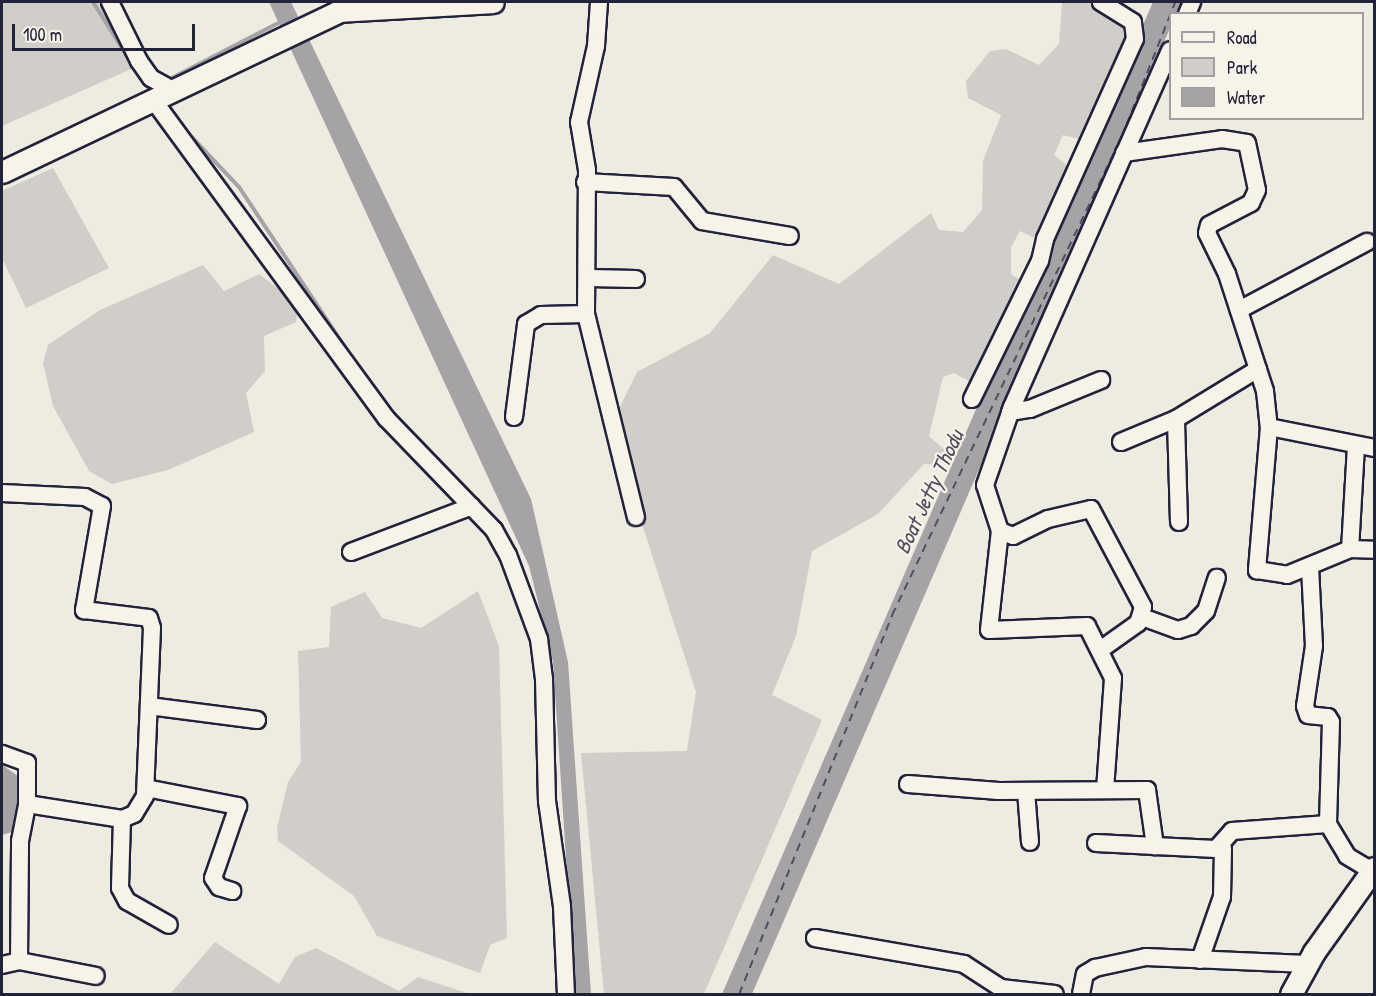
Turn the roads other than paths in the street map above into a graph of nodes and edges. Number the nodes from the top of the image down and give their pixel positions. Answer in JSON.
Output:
{"nodes":[{"id":1,"x":110,"y":2,"type":"edge"},
{"id":2,"x":493,"y":2,"type":"edge"},
{"id":3,"x":599,"y":2,"type":"edge"},
{"id":4,"x":1101,"y":2,"type":"edge"},
{"id":5,"x":392,"y":4,"type":"edge"},
{"id":6,"x":339,"y":6,"type":"edge"},
{"id":7,"x":1169,"y":52,"type":"edge"},
{"id":8,"x":161,"y":98,"type":"junction"},
{"id":9,"x":1124,"y":153,"type":"junction"},
{"id":10,"x":2,"y":172,"type":"edge"},
{"id":11,"x":585,"y":182,"type":"junction"},
{"id":12,"x":790,"y":236,"type":"dead end"},
{"id":13,"x":1367,"y":242,"type":"dead end"},
{"id":14,"x":589,"y":279,"type":"junction"},
{"id":15,"x":636,"y":279,"type":"dead end"},
{"id":16,"x":1239,"y":310,"type":"junction"},
{"id":17,"x":586,"y":314,"type":"junction"},
{"id":18,"x":1258,"y":369,"type":"junction"},
{"id":19,"x":1101,"y":380,"type":"dead end"},
{"id":20,"x":972,"y":399,"type":"dead end"},
{"id":21,"x":1010,"y":412,"type":"junction"},
{"id":22,"x":514,"y":417,"type":"dead end"},
{"id":23,"x":1176,"y":419,"type":"junction"},
{"id":24,"x":1269,"y":427,"type":"junction"},
{"id":25,"x":1121,"y":442,"type":"dead end"},
{"id":26,"x":1356,"y":446,"type":"junction"},
{"id":27,"x":1374,"y":448,"type":"edge"},
{"id":28,"x":2,"y":493,"type":"edge"},
{"id":29,"x":472,"y":506,"type":"junction"},
{"id":30,"x":636,"y":517,"type":"dead end"},
{"id":31,"x":1179,"y":522,"type":"dead end"},
{"id":32,"x":1000,"y":531,"type":"junction"},
{"id":33,"x":1350,"y":549,"type":"junction"},
{"id":34,"x":1374,"y":550,"type":"edge"},
{"id":35,"x":351,"y":552,"type":"dead end"},
{"id":36,"x":1310,"y":567,"type":"junction"},
{"id":37,"x":1217,"y":578,"type":"dead end"},
{"id":38,"x":1142,"y":616,"type":"junction"},
{"id":39,"x":1100,"y":650,"type":"junction"},
{"id":40,"x":149,"y":706,"type":"junction"},
{"id":41,"x":257,"y":720,"type":"dead end"},
{"id":42,"x":2,"y":754,"type":"edge"},
{"id":43,"x":908,"y":784,"type":"dead end"},
{"id":44,"x":146,"y":788,"type":"junction"},
{"id":45,"x":1105,"y":790,"type":"junction"},
{"id":46,"x":1026,"y":791,"type":"junction"},
{"id":47,"x":27,"y":804,"type":"junction"},
{"id":48,"x":122,"y":819,"type":"junction"},
{"id":49,"x":1328,"y":824,"type":"junction"},
{"id":50,"x":1030,"y":842,"type":"dead end"},
{"id":51,"x":1096,"y":843,"type":"dead end"},
{"id":52,"x":1155,"y":846,"type":"junction"},
{"id":53,"x":1223,"y":848,"type":"junction"},
{"id":54,"x":1373,"y":869,"type":"edge"},
{"id":55,"x":232,"y":891,"type":"dead end"},
{"id":56,"x":169,"y":925,"type":"dead end"},
{"id":57,"x":815,"y":938,"type":"dead end"},
{"id":58,"x":1200,"y":960,"type":"junction"},
{"id":59,"x":19,"y":962,"type":"junction"},
{"id":60,"x":2,"y":964,"type":"edge"},
{"id":61,"x":1307,"y":964,"type":"junction"},
{"id":62,"x":96,"y":976,"type":"dead end"},
{"id":63,"x":566,"y":994,"type":"edge"},
{"id":64,"x":1054,"y":994,"type":"edge"},
{"id":65,"x":1081,"y":994,"type":"edge"},
{"id":66,"x":1291,"y":994,"type":"edge"}],
"edges":[{"from":1,"to":8,"type":"street"},
{"from":2,"to":5,"type":"main road"},
{"from":3,"to":11,"type":"street"},
{"from":4,"to":20,"type":"street"},
{"from":5,"to":6,"type":"main road"},
{"from":6,"to":8,"type":"main road"},
{"from":7,"to":9,"type":"street"},
{"from":8,"to":10,"type":"main road"},
{"from":8,"to":29,"type":"street"},
{"from":9,"to":16,"type":"street"},
{"from":9,"to":21,"type":"street"},
{"from":11,"to":12,"type":"street"},
{"from":11,"to":14,"type":"street"},
{"from":13,"to":16,"type":"street"},
{"from":14,"to":15,"type":"street"},
{"from":14,"to":17,"type":"street"},
{"from":16,"to":18,"type":"street"},
{"from":17,"to":22,"type":"street"},
{"from":17,"to":30,"type":"street"},
{"from":18,"to":23,"type":"street"},
{"from":18,"to":24,"type":"street"},
{"from":19,"to":21,"type":"street"},
{"from":21,"to":32,"type":"street"},
{"from":23,"to":25,"type":"street"},
{"from":23,"to":31,"type":"street"},
{"from":24,"to":26,"type":"street"},
{"from":24,"to":36,"type":"street"},
{"from":26,"to":27,"type":"street"},
{"from":26,"to":33,"type":"street"},
{"from":28,"to":40,"type":"street"},
{"from":29,"to":35,"type":"street"},
{"from":29,"to":63,"type":"street"},
{"from":32,"to":38,"type":"street"},
{"from":32,"to":39,"type":"street"},
{"from":33,"to":34,"type":"street"},
{"from":33,"to":36,"type":"street"},
{"from":36,"to":49,"type":"street"},
{"from":37,"to":38,"type":"street"},
{"from":38,"to":39,"type":"street"},
{"from":39,"to":45,"type":"street"},
{"from":40,"to":41,"type":"street"},
{"from":40,"to":44,"type":"street"},
{"from":42,"to":47,"type":"street"},
{"from":43,"to":46,"type":"street"},
{"from":44,"to":48,"type":"street"},
{"from":44,"to":55,"type":"street"},
{"from":45,"to":46,"type":"street"},
{"from":45,"to":52,"type":"street"},
{"from":46,"to":50,"type":"street"},
{"from":47,"to":48,"type":"street"},
{"from":47,"to":59,"type":"street"},
{"from":48,"to":56,"type":"street"},
{"from":49,"to":53,"type":"street"},
{"from":49,"to":54,"type":"street"},
{"from":51,"to":52,"type":"street"},
{"from":52,"to":53,"type":"street"},
{"from":53,"to":58,"type":"street"},
{"from":54,"to":61,"type":"main road"},
{"from":57,"to":64,"type":"street"},
{"from":58,"to":61,"type":"street"},
{"from":58,"to":65,"type":"street"},
{"from":59,"to":60,"type":"street"},
{"from":59,"to":62,"type":"street"},
{"from":61,"to":66,"type":"main road"}]}
